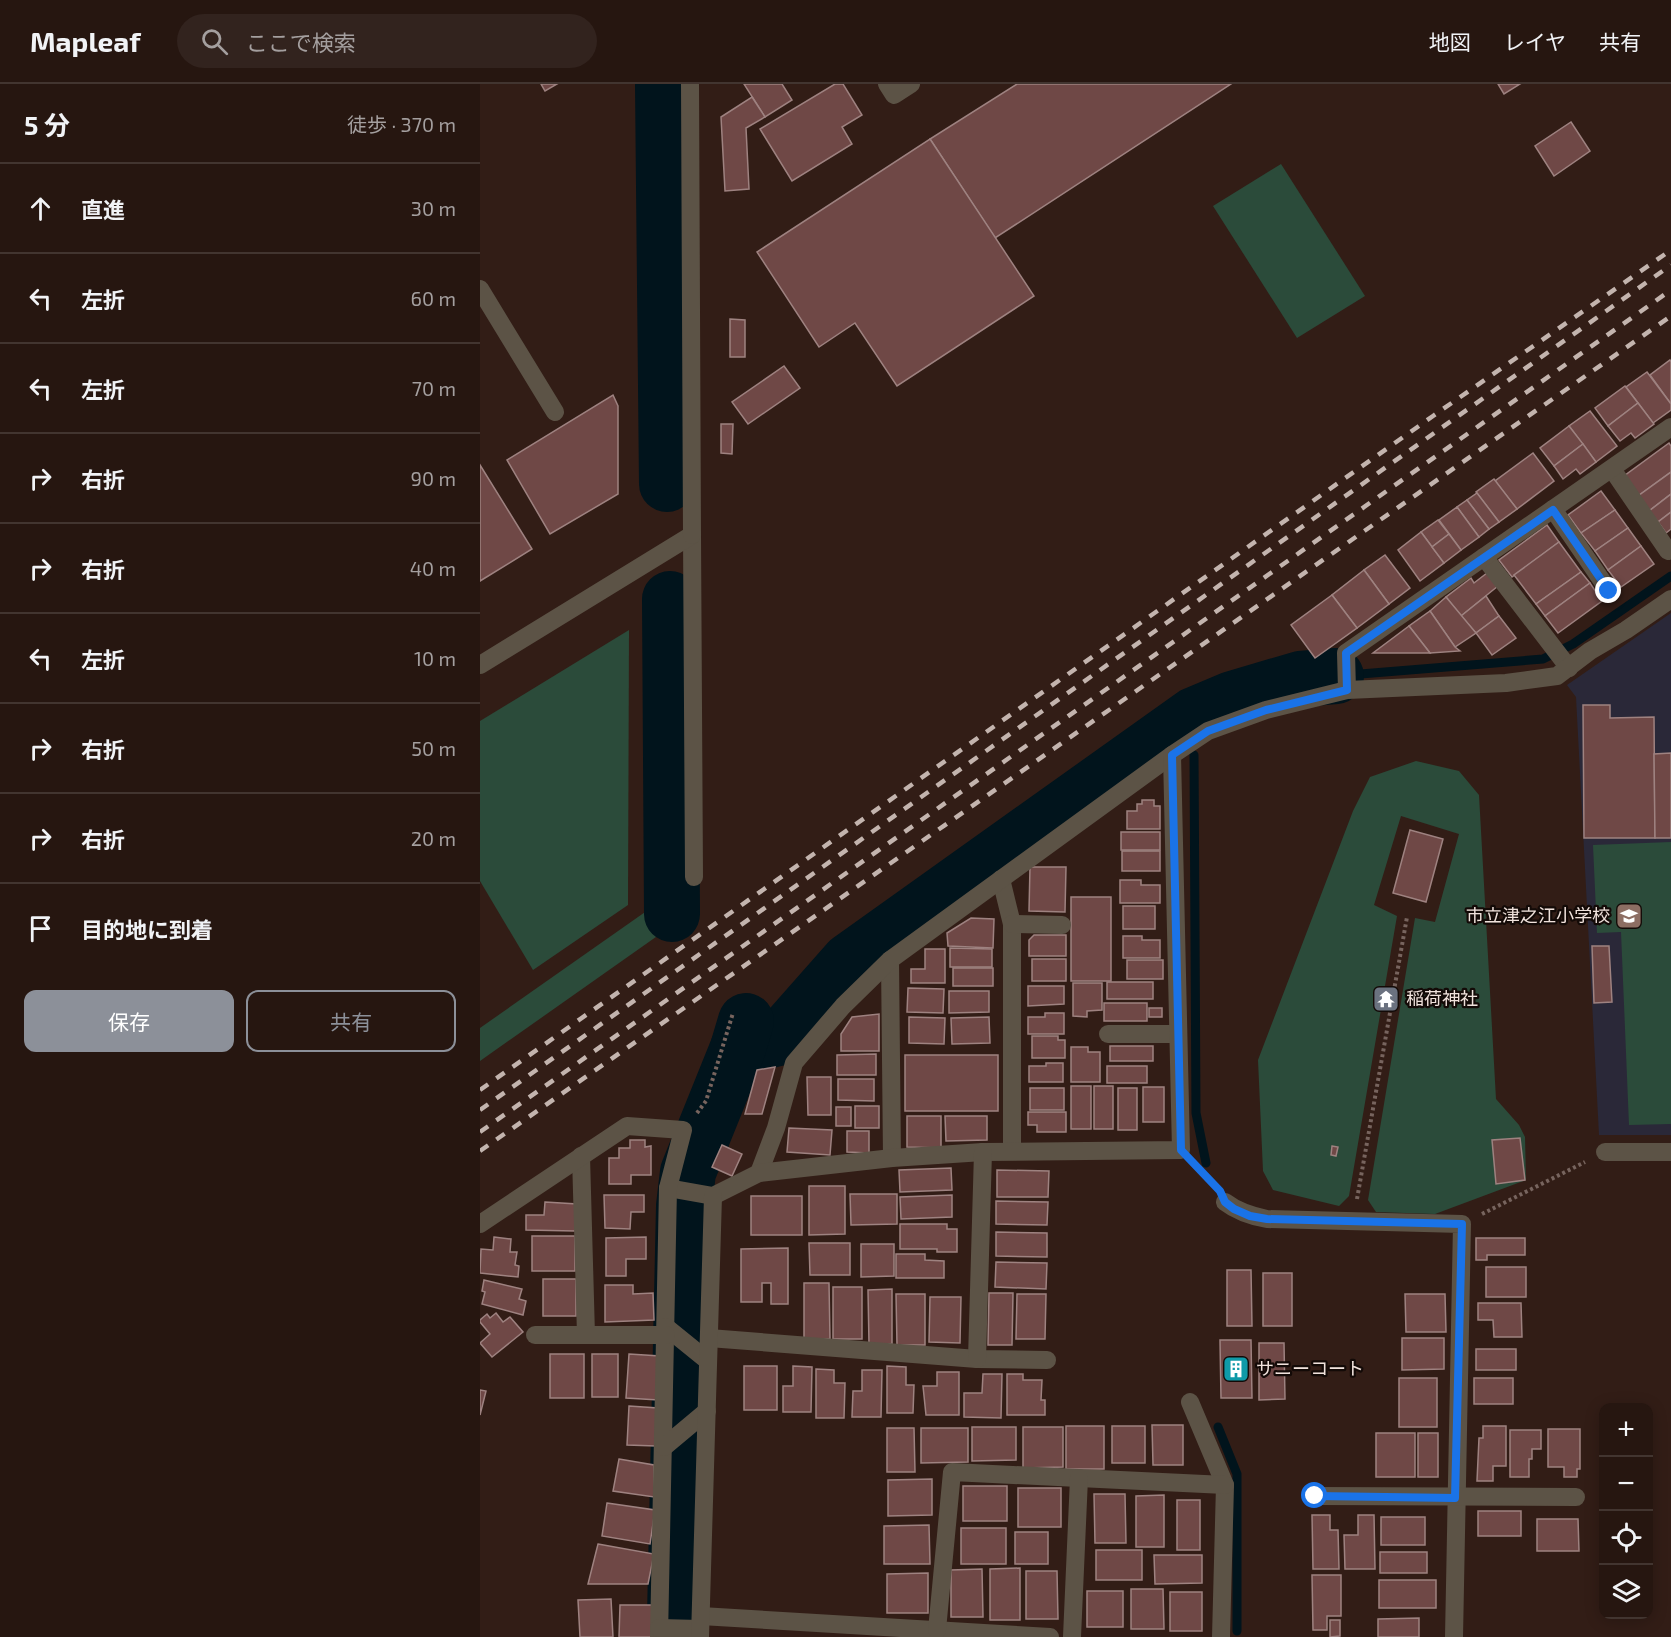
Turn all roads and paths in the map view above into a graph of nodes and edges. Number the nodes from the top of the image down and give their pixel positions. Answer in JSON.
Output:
{"nodes":[{"id":1,"x":690,"y":84,"type":"edge"},
{"id":2,"x":887,"y":84,"type":"edge"},
{"id":3,"x":911,"y":84,"type":"edge"},
{"id":4,"x":480,"y":289,"type":"edge"},
{"id":5,"x":555,"y":412,"type":"dead end"},
{"id":6,"x":1671,"y":428,"type":"edge"},
{"id":7,"x":1612,"y":468,"type":"junction"},
{"id":8,"x":1553,"y":510,"type":"junction"},
{"id":9,"x":692,"y":535,"type":"junction"},
{"id":10,"x":1668,"y":551,"type":"dead end"},
{"id":11,"x":1485,"y":557,"type":"junction"},
{"id":12,"x":1609,"y":591,"type":"dead end"},
{"id":13,"x":1671,"y":599,"type":"edge"},
{"id":14,"x":480,"y":665,"type":"edge"},
{"id":15,"x":1569,"y":668,"type":"junction"},
{"id":16,"x":1347,"y":690,"type":"junction"},
{"id":17,"x":1172,"y":755,"type":"junction"},
{"id":18,"x":694,"y":877,"type":"dead end"},
{"id":19,"x":1001,"y":879,"type":"junction"},
{"id":20,"x":1407,"y":917,"type":"dead end"},
{"id":21,"x":1012,"y":924,"type":"junction"},
{"id":22,"x":1062,"y":925,"type":"dead end"},
{"id":23,"x":890,"y":960,"type":"junction"},
{"id":24,"x":733,"y":1013,"type":"dead end"},
{"id":25,"x":1108,"y":1034,"type":"dead end"},
{"id":26,"x":1178,"y":1034,"type":"junction"},
{"id":27,"x":683,"y":1130,"type":"junction"},
{"id":28,"x":1012,"y":1150,"type":"junction"},
{"id":29,"x":1181,"y":1150,"type":"junction"},
{"id":30,"x":983,"y":1152,"type":"junction"},
{"id":31,"x":1605,"y":1152,"type":"joint"},
{"id":32,"x":1671,"y":1152,"type":"edge"},
{"id":33,"x":581,"y":1156,"type":"junction"},
{"id":34,"x":892,"y":1158,"type":"junction"},
{"id":35,"x":759,"y":1173,"type":"junction"},
{"id":36,"x":680,"y":1190,"type":"junction"},
{"id":37,"x":713,"y":1196,"type":"junction"},
{"id":38,"x":1225,"y":1202,"type":"joint"},
{"id":39,"x":1353,"y":1220,"type":"junction"},
{"id":40,"x":480,"y":1224,"type":"edge"},
{"id":41,"x":1462,"y":1224,"type":"junction"},
{"id":42,"x":535,"y":1335,"type":"dead end"},
{"id":43,"x":585,"y":1335,"type":"junction"},
{"id":44,"x":673,"y":1335,"type":"junction"},
{"id":45,"x":709,"y":1338,"type":"junction"},
{"id":46,"x":977,"y":1359,"type":"junction"},
{"id":47,"x":1047,"y":1360,"type":"dead end"},
{"id":48,"x":708,"y":1361,"type":"junction"},
{"id":49,"x":1190,"y":1402,"type":"dead end"},
{"id":50,"x":707,"y":1411,"type":"junction"},
{"id":51,"x":674,"y":1439,"type":"junction"},
{"id":52,"x":1079,"y":1478,"type":"junction"},
{"id":53,"x":1225,"y":1485,"type":"junction"},
{"id":54,"x":1315,"y":1496,"type":"dead end"},
{"id":55,"x":1576,"y":1497,"type":"dead end"},
{"id":56,"x":1455,"y":1498,"type":"junction"},
{"id":57,"x":700,"y":1627,"type":"edge"},
{"id":58,"x":937,"y":1630,"type":"junction"},
{"id":59,"x":659,"y":1632,"type":"edge"},
{"id":60,"x":1050,"y":1637,"type":"edge"},
{"id":61,"x":1072,"y":1637,"type":"edge"},
{"id":62,"x":1221,"y":1637,"type":"edge"},
{"id":63,"x":1454,"y":1637,"type":"edge"}],
"edges":[{"from":1,"to":9,"type":"street"},
{"from":2,"to":3,"type":"street"},
{"from":4,"to":5,"type":"street"},
{"from":6,"to":7,"type":"street"},
{"from":7,"to":8,"type":"street"},
{"from":7,"to":10,"type":"street"},
{"from":8,"to":11,"type":"street"},
{"from":8,"to":12,"type":"street"},
{"from":9,"to":14,"type":"street"},
{"from":9,"to":18,"type":"street"},
{"from":11,"to":15,"type":"street"},
{"from":11,"to":16,"type":"street"},
{"from":13,"to":15,"type":"street"},
{"from":15,"to":16,"type":"street"},
{"from":16,"to":17,"type":"street"},
{"from":17,"to":19,"type":"street"},
{"from":17,"to":26,"type":"street"},
{"from":19,"to":21,"type":"street"},
{"from":19,"to":23,"type":"street"},
{"from":20,"to":39,"type":"path"},
{"from":21,"to":22,"type":"street"},
{"from":21,"to":28,"type":"street"},
{"from":23,"to":34,"type":"street"},
{"from":23,"to":35,"type":"street"},
{"from":24,"to":27,"type":"path"},
{"from":25,"to":26,"type":"street"},
{"from":26,"to":29,"type":"street"},
{"from":27,"to":33,"type":"street"},
{"from":27,"to":36,"type":"street"},
{"from":28,"to":29,"type":"street"},
{"from":28,"to":30,"type":"street"},
{"from":29,"to":38,"type":"path"},
{"from":30,"to":34,"type":"street"},
{"from":30,"to":46,"type":"street"},
{"from":31,"to":32,"type":"street"},
{"from":31,"to":41,"type":"path"},
{"from":33,"to":40,"type":"street"},
{"from":33,"to":43,"type":"street"},
{"from":34,"to":35,"type":"street"},
{"from":35,"to":37,"type":"street"},
{"from":36,"to":37,"type":"street"},
{"from":36,"to":44,"type":"street"},
{"from":37,"to":45,"type":"street"},
{"from":38,"to":39,"type":"street"},
{"from":39,"to":41,"type":"street"},
{"from":41,"to":56,"type":"street"},
{"from":42,"to":43,"type":"street"},
{"from":43,"to":44,"type":"street"},
{"from":44,"to":48,"type":"street"},
{"from":44,"to":51,"type":"street"},
{"from":45,"to":46,"type":"street"},
{"from":45,"to":48,"type":"street"},
{"from":46,"to":47,"type":"street"},
{"from":48,"to":50,"type":"street"},
{"from":49,"to":53,"type":"street"},
{"from":50,"to":51,"type":"street"},
{"from":50,"to":57,"type":"street"},
{"from":51,"to":59,"type":"street"},
{"from":52,"to":53,"type":"street"},
{"from":52,"to":58,"type":"street"},
{"from":52,"to":61,"type":"street"},
{"from":53,"to":62,"type":"street"},
{"from":54,"to":56,"type":"street"},
{"from":55,"to":56,"type":"street"},
{"from":56,"to":63,"type":"street"},
{"from":57,"to":58,"type":"street"},
{"from":57,"to":59,"type":"street"},
{"from":58,"to":60,"type":"street"}]}
